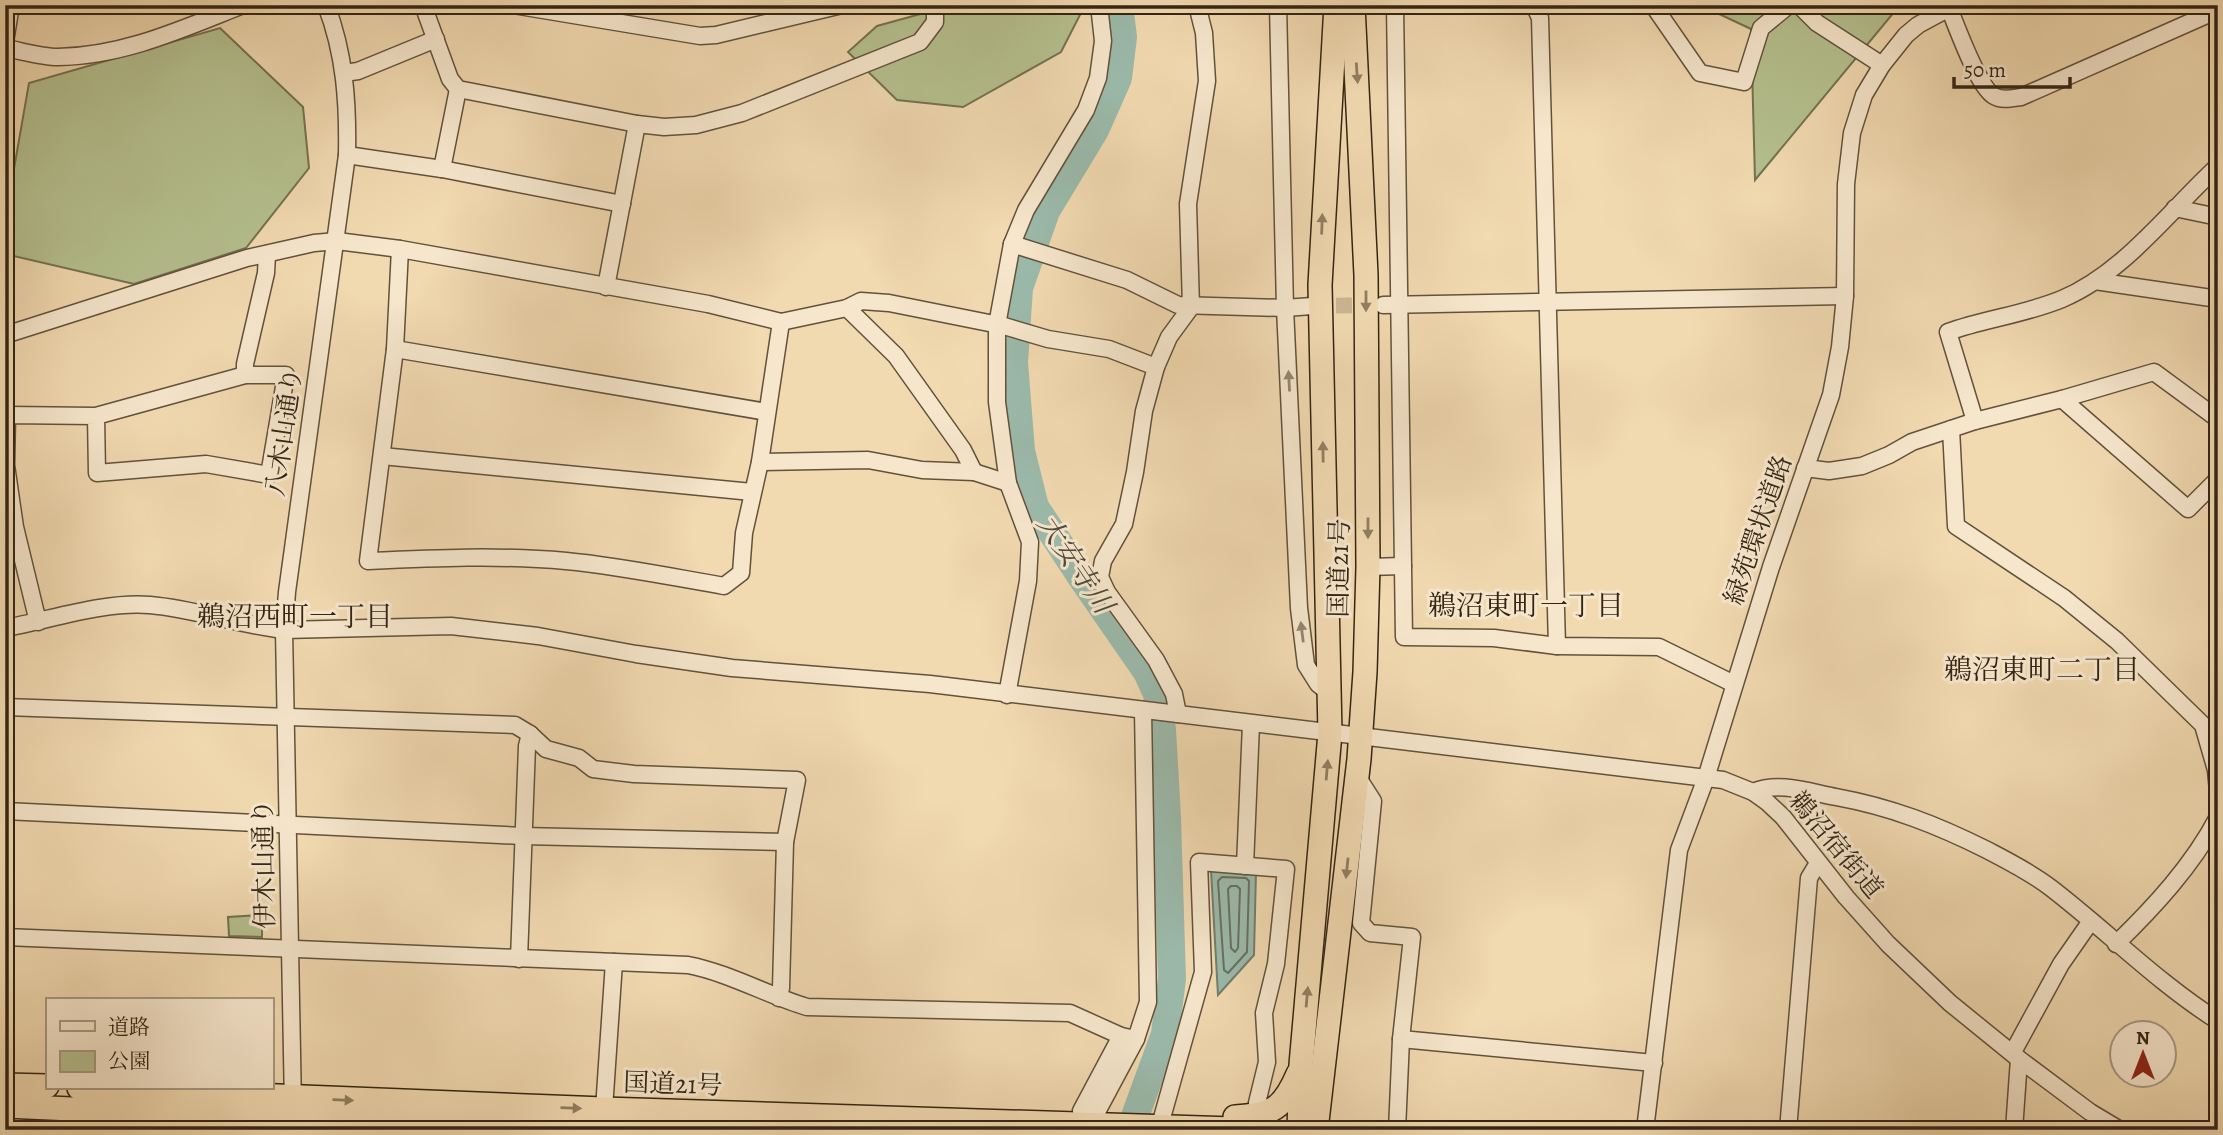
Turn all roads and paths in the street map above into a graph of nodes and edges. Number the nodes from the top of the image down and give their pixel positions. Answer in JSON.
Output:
{"nodes":[{"id":1,"x":10,"y":5,"type":"edge"},
{"id":2,"x":326,"y":5,"type":"edge"},
{"id":3,"x":423,"y":5,"type":"edge"},
{"id":4,"x":513,"y":5,"type":"edge"},
{"id":5,"x":842,"y":5,"type":"edge"},
{"id":6,"x":936,"y":5,"type":"edge"},
{"id":7,"x":1099,"y":5,"type":"edge"},
{"id":8,"x":1197,"y":5,"type":"edge"},
{"id":9,"x":1278,"y":5,"type":"edge"},
{"id":10,"x":1336,"y":5,"type":"edge"},
{"id":11,"x":1353,"y":5,"type":"edge"},
{"id":12,"x":1395,"y":5,"type":"edge"},
{"id":13,"x":1534,"y":5,"type":"edge"},
{"id":14,"x":1653,"y":5,"type":"edge"},
{"id":15,"x":1788,"y":5,"type":"edge"},
{"id":16,"x":1799,"y":5,"type":"edge"},
{"id":17,"x":1952,"y":6,"type":"edge"},
{"id":18,"x":233,"y":7,"type":"edge"},
{"id":19,"x":2218,"y":10,"type":"edge"},
{"id":20,"x":593,"y":13,"type":"edge"},
{"id":21,"x":436,"y":39,"type":"junction"},
{"id":22,"x":5,"y":42,"type":"edge"},
{"id":23,"x":5,"y":48,"type":"edge"},
{"id":24,"x":1882,"y":65,"type":"junction"},
{"id":25,"x":344,"y":73,"type":"junction"},
{"id":26,"x":458,"y":89,"type":"junction"},
{"id":27,"x":637,"y":124,"type":"junction"},
{"id":28,"x":347,"y":155,"type":"junction"},
{"id":29,"x":2218,"y":166,"type":"edge"},
{"id":30,"x":442,"y":169,"type":"junction"},
{"id":31,"x":622,"y":204,"type":"junction"},
{"id":32,"x":2175,"y":208,"type":"junction"},
{"id":33,"x":2218,"y":217,"type":"edge"},
{"id":34,"x":337,"y":241,"type":"junction"},
{"id":35,"x":1016,"y":245,"type":"junction"},
{"id":36,"x":400,"y":249,"type":"junction"},
{"id":37,"x":267,"y":254,"type":"junction"},
{"id":38,"x":2095,"y":281,"type":"junction"},
{"id":39,"x":606,"y":287,"type":"junction"},
{"id":40,"x":1845,"y":296,"type":"junction"},
{"id":41,"x":2218,"y":299,"type":"edge"},
{"id":42,"x":1546,"y":301,"type":"junction"},
{"id":43,"x":1391,"y":304,"type":"junction"},
{"id":44,"x":1312,"y":306,"type":"tunnel mouth"},
{"id":45,"x":1191,"y":307,"type":"junction"},
{"id":46,"x":847,"y":308,"type":"junction"},
{"id":47,"x":1285,"y":308,"type":"junction"},
{"id":48,"x":781,"y":322,"type":"junction"},
{"id":49,"x":1000,"y":325,"type":"junction"},
{"id":50,"x":5,"y":335,"type":"edge"},
{"id":51,"x":395,"y":349,"type":"junction"},
{"id":52,"x":1156,"y":367,"type":"junction"},
{"id":53,"x":245,"y":374,"type":"junction"},
{"id":54,"x":2063,"y":399,"type":"junction"},
{"id":55,"x":767,"y":412,"type":"junction"},
{"id":56,"x":96,"y":416,"type":"junction"},
{"id":57,"x":2218,"y":419,"type":"edge"},
{"id":58,"x":1975,"y":421,"type":"junction"},
{"id":59,"x":1951,"y":429,"type":"junction"},
{"id":60,"x":6,"y":431,"type":"edge"},
{"id":61,"x":382,"y":456,"type":"junction"},
{"id":62,"x":760,"y":462,"type":"junction"},
{"id":63,"x":1805,"y":468,"type":"junction"},
{"id":64,"x":974,"y":472,"type":"junction"},
{"id":65,"x":2218,"y":479,"type":"edge"},
{"id":66,"x":1007,"y":483,"type":"junction"},
{"id":67,"x":752,"y":492,"type":"junction"},
{"id":68,"x":1403,"y":566,"type":"junction"},
{"id":69,"x":1368,"y":567,"type":"junction"},
{"id":70,"x":38,"y":622,"type":"junction"},
{"id":71,"x":5,"y":628,"type":"edge"},
{"id":72,"x":284,"y":630,"type":"junction"},
{"id":73,"x":1557,"y":646,"type":"junction"},
{"id":74,"x":1734,"y":684,"type":"junction"},
{"id":75,"x":1328,"y":692,"type":"junction"},
{"id":76,"x":1007,"y":695,"type":"junction"},
{"id":77,"x":5,"y":707,"type":"edge"},
{"id":78,"x":1146,"y":710,"type":"junction"},
{"id":79,"x":1175,"y":714,"type":"junction"},
{"id":80,"x":287,"y":716,"type":"junction"},
{"id":81,"x":1251,"y":724,"type":"junction"},
{"id":82,"x":1330,"y":733,"type":"junction"},
{"id":83,"x":530,"y":734,"type":"junction"},
{"id":84,"x":1361,"y":737,"type":"junction"},
{"id":85,"x":1357,"y":776,"type":"junction"},
{"id":86,"x":1706,"y":778,"type":"junction"},
{"id":87,"x":2218,"y":791,"type":"edge"},
{"id":88,"x":1753,"y":792,"type":"junction"},
{"id":89,"x":5,"y":811,"type":"edge"},
{"id":90,"x":288,"y":825,"type":"junction"},
{"id":91,"x":2215,"y":829,"type":"edge"},
{"id":92,"x":523,"y":836,"type":"junction"},
{"id":93,"x":785,"y":842,"type":"junction"},
{"id":94,"x":1818,"y":863,"type":"junction"},
{"id":95,"x":1245,"y":866,"type":"junction"},
{"id":96,"x":2091,"y":921,"type":"junction"},
{"id":97,"x":5,"y":937,"type":"edge"},
{"id":98,"x":2116,"y":944,"type":"junction"},
{"id":99,"x":290,"y":947,"type":"junction"},
{"id":100,"x":519,"y":959,"type":"junction"},
{"id":101,"x":614,"y":962,"type":"junction"},
{"id":102,"x":779,"y":998,"type":"junction"},
{"id":103,"x":2218,"y":1021,"type":"edge"},
{"id":104,"x":1129,"y":1037,"type":"junction"},
{"id":105,"x":1401,"y":1039,"type":"junction"},
{"id":106,"x":2016,"y":1056,"type":"junction"},
{"id":107,"x":1654,"y":1063,"type":"junction"},
{"id":108,"x":1301,"y":1065,"type":"junction"},
{"id":109,"x":5,"y":1085,"type":"edge"},
{"id":110,"x":46,"y":1086,"type":"edge"},
{"id":111,"x":95,"y":1090,"type":"edge"},
{"id":112,"x":1257,"y":1103,"type":"dead end"},
{"id":113,"x":5,"y":1106,"type":"edge"},
{"id":114,"x":2090,"y":1112,"type":"junction"},
{"id":115,"x":294,"y":1115,"type":"edge"},
{"id":116,"x":1091,"y":1120,"type":"junction"},
{"id":117,"x":602,"y":1122,"type":"edge"},
{"id":118,"x":1163,"y":1125,"type":"junction"},
{"id":119,"x":652,"y":1130,"type":"edge"},
{"id":120,"x":1264,"y":1130,"type":"edge"},
{"id":121,"x":1299,"y":1130,"type":"edge"},
{"id":122,"x":1316,"y":1130,"type":"edge"},
{"id":123,"x":1397,"y":1130,"type":"edge"},
{"id":124,"x":1645,"y":1130,"type":"edge"},
{"id":125,"x":1788,"y":1130,"type":"edge"},
{"id":126,"x":2014,"y":1130,"type":"edge"},
{"id":127,"x":2104,"y":1130,"type":"edge"},
{"id":128,"x":2120,"y":1130,"type":"edge"}],
"edges":[{"from":1,"to":22,"type":"street"},
{"from":2,"to":25,"type":"street","name":"八木山通り"},
{"from":3,"to":21,"type":"street"},
{"from":4,"to":20,"type":"street"},
{"from":5,"to":20,"type":"street"},
{"from":6,"to":27,"type":"street"},
{"from":7,"to":35,"type":"street"},
{"from":8,"to":45,"type":"street"},
{"from":9,"to":47,"type":"street"},
{"from":75,"to":10,"type":"highway","name":"国道21号","one_way":true},
{"from":11,"to":69,"type":"highway","name":"国道21号","one_way":true},
{"from":12,"to":43,"type":"street"},
{"from":13,"to":42,"type":"street"},
{"from":14,"to":15,"type":"street"},
{"from":16,"to":24,"type":"street"},
{"from":17,"to":19,"type":"street"},
{"from":17,"to":24,"type":"street","name":"緑苑環状道路"},
{"from":18,"to":23,"type":"street"},
{"from":21,"to":25,"type":"street"},
{"from":21,"to":26,"type":"street"},
{"from":24,"to":40,"type":"street","name":"緑苑環状道路"},
{"from":25,"to":28,"type":"street","name":"八木山通り"},
{"from":26,"to":27,"type":"street"},
{"from":26,"to":30,"type":"street"},
{"from":27,"to":31,"type":"street"},
{"from":28,"to":30,"type":"street"},
{"from":28,"to":34,"type":"street","name":"八木山通り"},
{"from":29,"to":32,"type":"street"},
{"from":30,"to":31,"type":"street"},
{"from":31,"to":39,"type":"street"},
{"from":32,"to":33,"type":"street"},
{"from":32,"to":38,"type":"street"},
{"from":34,"to":36,"type":"street"},
{"from":34,"to":37,"type":"street"},
{"from":34,"to":72,"type":"street","name":"八木山通り"},
{"from":35,"to":45,"type":"street"},
{"from":35,"to":49,"type":"street"},
{"from":36,"to":39,"type":"street"},
{"from":36,"to":51,"type":"street"},
{"from":37,"to":50,"type":"street"},
{"from":37,"to":53,"type":"street"},
{"from":38,"to":41,"type":"street"},
{"from":38,"to":58,"type":"street"},
{"from":39,"to":48,"type":"street"},
{"from":40,"to":42,"type":"street"},
{"from":40,"to":63,"type":"street","name":"緑苑環状道路"},
{"from":42,"to":43,"type":"street"},
{"from":42,"to":73,"type":"street"},
{"from":43,"to":68,"type":"street"},
{"from":44,"to":47,"type":"street"},
{"from":45,"to":47,"type":"street"},
{"from":45,"to":52,"type":"street"},
{"from":46,"to":48,"type":"street"},
{"from":46,"to":49,"type":"street"},
{"from":46,"to":64,"type":"street"},
{"from":75,"to":47,"type":"street","one_way":true},
{"from":48,"to":55,"type":"street"},
{"from":49,"to":52,"type":"street"},
{"from":49,"to":66,"type":"street"},
{"from":51,"to":55,"type":"street"},
{"from":51,"to":61,"type":"street"},
{"from":52,"to":79,"type":"street"},
{"from":53,"to":56,"type":"street"},
{"from":53,"to":56,"type":"street"},
{"from":54,"to":57,"type":"street"},
{"from":54,"to":58,"type":"street"},
{"from":54,"to":65,"type":"street"},
{"from":55,"to":62,"type":"street"},
{"from":56,"to":60,"type":"street"},
{"from":58,"to":59,"type":"street"},
{"from":59,"to":63,"type":"street"},
{"from":59,"to":87,"type":"street"},
{"from":60,"to":70,"type":"street"},
{"from":61,"to":67,"type":"street"},
{"from":61,"to":67,"type":"street"},
{"from":62,"to":64,"type":"street"},
{"from":62,"to":67,"type":"street"},
{"from":63,"to":74,"type":"street","name":"緑苑環状道路"},
{"from":64,"to":66,"type":"street"},
{"from":66,"to":76,"type":"street"},
{"from":68,"to":69,"type":"street"},
{"from":68,"to":73,"type":"street"},
{"from":69,"to":84,"type":"highway","name":"国道21号"},
{"from":70,"to":71,"type":"street"},
{"from":70,"to":72,"type":"street"},
{"from":72,"to":76,"type":"street","name":"鵜沼宿街道"},
{"from":72,"to":80,"type":"street","name":"伊木山通り"},
{"from":73,"to":74,"type":"street"},
{"from":74,"to":86,"type":"street","name":"緑苑環状道路"},
{"from":75,"to":82,"type":"highway","name":"国道21号"},
{"from":76,"to":78,"type":"street","name":"鵜沼宿街道"},
{"from":77,"to":80,"type":"street"},
{"from":78,"to":79,"type":"street","name":"鵜沼宿街道"},
{"from":78,"to":104,"type":"street"},
{"from":79,"to":81,"type":"street","name":"鵜沼宿街道"},
{"from":80,"to":83,"type":"street"},
{"from":80,"to":90,"type":"street","name":"伊木山通り"},
{"from":81,"to":82,"type":"street","name":"鵜沼宿街道"},
{"from":81,"to":95,"type":"street"},
{"from":82,"to":84,"type":"street","name":"鵜沼宿街道"},
{"from":108,"to":82,"type":"highway","name":"国道21号","one_way":true},
{"from":83,"to":92,"type":"street"},
{"from":83,"to":93,"type":"street"},
{"from":84,"to":85,"type":"highway","name":"国道21号"},
{"from":84,"to":86,"type":"street","name":"鵜沼宿街道"},
{"from":85,"to":105,"type":"street"},
{"from":85,"to":122,"type":"highway","name":"国道21号","one_way":true},
{"from":86,"to":88,"type":"street","name":"鵜沼宿街道"},
{"from":86,"to":107,"type":"street","name":"緑苑環状道路"},
{"from":88,"to":94,"type":"street","name":"鵜沼宿街道"},
{"from":88,"to":96,"type":"street"},
{"from":89,"to":90,"type":"street"},
{"from":90,"to":92,"type":"street"},
{"from":90,"to":99,"type":"street","name":"伊木山通り"},
{"from":91,"to":98,"type":"street"},
{"from":92,"to":93,"type":"street"},
{"from":92,"to":100,"type":"street"},
{"from":93,"to":102,"type":"street"},
{"from":94,"to":106,"type":"street","name":"鵜沼宿街道"},
{"from":94,"to":125,"type":"street"},
{"from":95,"to":112,"type":"street"},
{"from":95,"to":118,"type":"street"},
{"from":96,"to":98,"type":"street"},
{"from":96,"to":106,"type":"street"},
{"from":97,"to":99,"type":"street"},
{"from":98,"to":103,"type":"street"},
{"from":99,"to":100,"type":"street"},
{"from":99,"to":115,"type":"street","name":"伊木山通り"},
{"from":100,"to":101,"type":"street"},
{"from":101,"to":102,"type":"street"},
{"from":101,"to":117,"type":"street"},
{"from":102,"to":104,"type":"street"},
{"from":104,"to":116,"type":"street"},
{"from":105,"to":107,"type":"street"},
{"from":105,"to":123,"type":"street"},
{"from":106,"to":114,"type":"street","name":"鵜沼宿街道"},
{"from":106,"to":126,"type":"street"},
{"from":107,"to":124,"type":"street","name":"緑苑環状道路"},
{"from":108,"to":118,"type":"highway"},
{"from":108,"to":121,"type":"highway","name":"国道21号"},
{"from":109,"to":110,"type":"highway"},
{"from":111,"to":115,"type":"highway","name":"国道21号"},
{"from":113,"to":115,"type":"highway","name":"国道21号"},
{"from":114,"to":127,"type":"street"},
{"from":114,"to":128,"type":"street","name":"鵜沼宿街道"},
{"from":115,"to":117,"type":"highway","name":"国道21号"},
{"from":116,"to":117,"type":"highway","name":"国道21号"},
{"from":116,"to":118,"type":"highway","name":"国道21号"},
{"from":117,"to":119,"type":"highway","name":"国道21号"},
{"from":118,"to":120,"type":"highway","name":"国道21号"}]}
